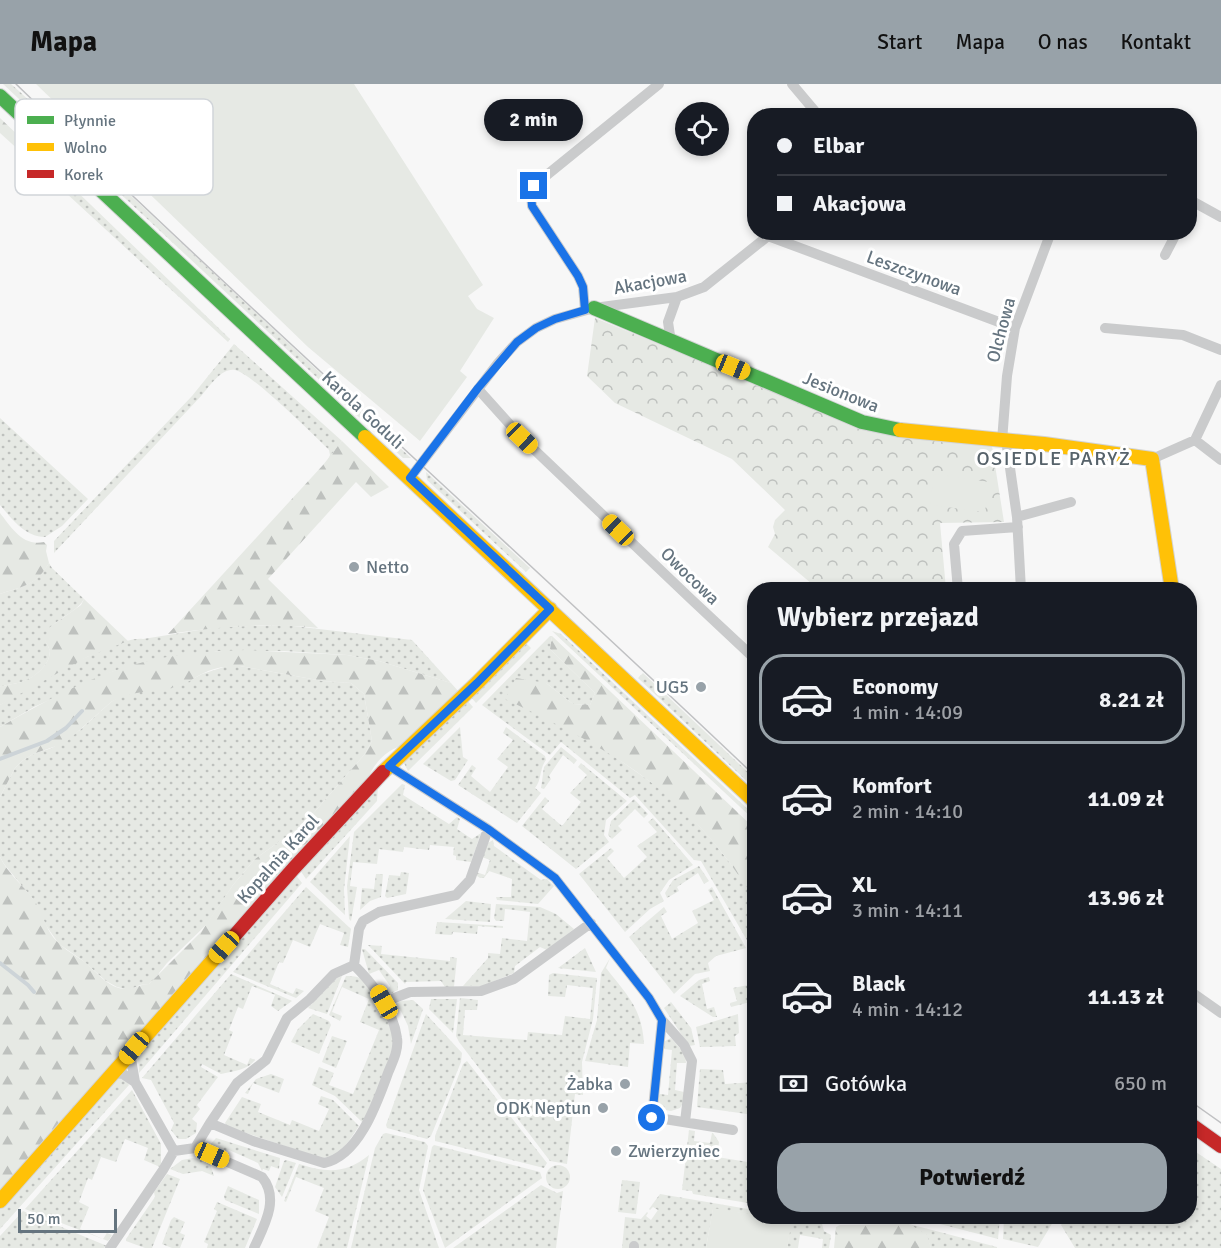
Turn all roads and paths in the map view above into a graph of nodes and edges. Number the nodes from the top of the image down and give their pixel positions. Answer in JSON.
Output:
{"nodes":[{"id":1,"x":659,"y":84,"type":"edge"},
{"id":2,"x":792,"y":84,"type":"edge"},
{"id":3,"x":0,"y":96,"type":"edge"},
{"id":4,"x":812,"y":108,"type":"edge"},
{"id":5,"x":15,"y":110,"type":"edge"},
{"id":6,"x":106,"y":195,"type":"edge"},
{"id":7,"x":1197,"y":206,"type":"edge"},
{"id":8,"x":1221,"y":217,"type":"edge"},
{"id":9,"x":763,"y":240,"type":"edge"},
{"id":10,"x":786,"y":240,"type":"edge"},
{"id":11,"x":1048,"y":240,"type":"edge"},
{"id":12,"x":1173,"y":240,"type":"edge"},
{"id":13,"x":1165,"y":255,"type":"dead end"},
{"id":14,"x":677,"y":297,"type":"junction"},
{"id":15,"x":590,"y":309,"type":"junction"},
{"id":16,"x":1015,"y":328,"type":"junction"},
{"id":17,"x":1105,"y":328,"type":"dead end"},
{"id":18,"x":671,"y":342,"type":"junction"},
{"id":19,"x":1221,"y":350,"type":"edge"},
{"id":20,"x":1221,"y":385,"type":"edge"},
{"id":21,"x":478,"y":388,"type":"junction"},
{"id":22,"x":1004,"y":440,"type":"junction"},
{"id":23,"x":1195,"y":440,"type":"junction"},
{"id":24,"x":1152,"y":459,"type":"junction"},
{"id":25,"x":1221,"y":460,"type":"edge"},
{"id":26,"x":410,"y":478,"type":"junction"},
{"id":27,"x":1071,"y":502,"type":"dead end"},
{"id":28,"x":1017,"y":522,"type":"junction"},
{"id":29,"x":957,"y":582,"type":"edge"},
{"id":30,"x":1021,"y":582,"type":"edge"},
{"id":31,"x":1171,"y":582,"type":"edge"},
{"id":32,"x":550,"y":609,"type":"junction"},
{"id":33,"x":747,"y":651,"type":"edge"},
{"id":34,"x":389,"y":766,"type":"junction"},
{"id":35,"x":747,"y":794,"type":"edge"},
{"id":36,"x":488,"y":829,"type":"junction"},
{"id":37,"x":591,"y":922,"type":"junction"},
{"id":38,"x":354,"y":964,"type":"junction"},
{"id":39,"x":1197,"y":996,"type":"edge"},
{"id":40,"x":384,"y":1002,"type":"junction"},
{"id":41,"x":1221,"y":1013,"type":"edge"},
{"id":42,"x":662,"y":1020,"type":"junction"},
{"id":43,"x":134,"y":1048,"type":"junction"},
{"id":44,"x":113,"y":1073,"type":"junction"},
{"id":45,"x":135,"y":1082,"type":"junction"},
{"id":46,"x":685,"y":1122,"type":"junction"},
{"id":47,"x":210,"y":1123,"type":"junction"},
{"id":48,"x":1197,"y":1129,"type":"edge"},
{"id":49,"x":733,"y":1130,"type":"dead end"},
{"id":50,"x":1221,"y":1146,"type":"edge"},
{"id":51,"x":195,"y":1148,"type":"junction"},
{"id":52,"x":174,"y":1151,"type":"junction"},
{"id":53,"x":0,"y":1202,"type":"edge"},
{"id":54,"x":110,"y":1248,"type":"edge"},
{"id":55,"x":254,"y":1248,"type":"edge"}],
"edges":[{"from":1,"to":15,"type":"street"},
{"from":2,"to":4,"type":"street"},
{"from":3,"to":5,"type":"street","name":"Karola Goduli"},
{"from":6,"to":26,"type":"street","name":"Karola Goduli"},
{"from":7,"to":8,"type":"street"},
{"from":9,"to":14,"type":"street","name":"Akacjowa"},
{"from":10,"to":16,"type":"street","name":"Leszczynowa"},
{"from":11,"to":16,"type":"street","name":"Olchowa"},
{"from":12,"to":13,"type":"street"},
{"from":14,"to":15,"type":"street","name":"Akacjowa"},
{"from":14,"to":18,"type":"street"},
{"from":15,"to":18,"type":"street","name":"Jesionowa"},
{"from":15,"to":21,"type":"street","name":"Akacjowa"},
{"from":16,"to":22,"type":"street","name":"Olchowa"},
{"from":17,"to":19,"type":"street"},
{"from":18,"to":22,"type":"street","name":"Jesionowa"},
{"from":20,"to":23,"type":"street"},
{"from":21,"to":26,"type":"street","name":"Akacjowa"},
{"from":21,"to":33,"type":"street","name":"Owocowa"},
{"from":22,"to":24,"type":"street","name":"Jesionowa"},
{"from":22,"to":28,"type":"street"},
{"from":23,"to":24,"type":"street"},
{"from":23,"to":25,"type":"street"},
{"from":24,"to":31,"type":"street"},
{"from":26,"to":32,"type":"street","name":"Karola Goduli"},
{"from":27,"to":28,"type":"street"},
{"from":28,"to":29,"type":"street"},
{"from":28,"to":30,"type":"street"},
{"from":32,"to":34,"type":"street","name":"Kopalnia Karol"},
{"from":32,"to":35,"type":"street","name":"Karola Goduli"},
{"from":34,"to":36,"type":"street"},
{"from":34,"to":43,"type":"street","name":"Kopalnia Karol"},
{"from":36,"to":37,"type":"street"},
{"from":36,"to":38,"type":"street"},
{"from":37,"to":40,"type":"street"},
{"from":37,"to":42,"type":"street"},
{"from":38,"to":40,"type":"street"},
{"from":38,"to":47,"type":"street"},
{"from":39,"to":41,"type":"street"},
{"from":40,"to":47,"type":"street"},
{"from":42,"to":46,"type":"street"},
{"from":42,"to":46,"type":"street"},
{"from":43,"to":44,"type":"street","name":"Kopalnia Karol"},
{"from":43,"to":45,"type":"street"},
{"from":44,"to":45,"type":"street"},
{"from":44,"to":53,"type":"street","name":"Kopalnia Karol"},
{"from":45,"to":52,"type":"street"},
{"from":46,"to":49,"type":"street"},
{"from":47,"to":51,"type":"street"},
{"from":48,"to":50,"type":"street"},
{"from":51,"to":52,"type":"street"},
{"from":51,"to":55,"type":"street"},
{"from":52,"to":54,"type":"street"}]}
